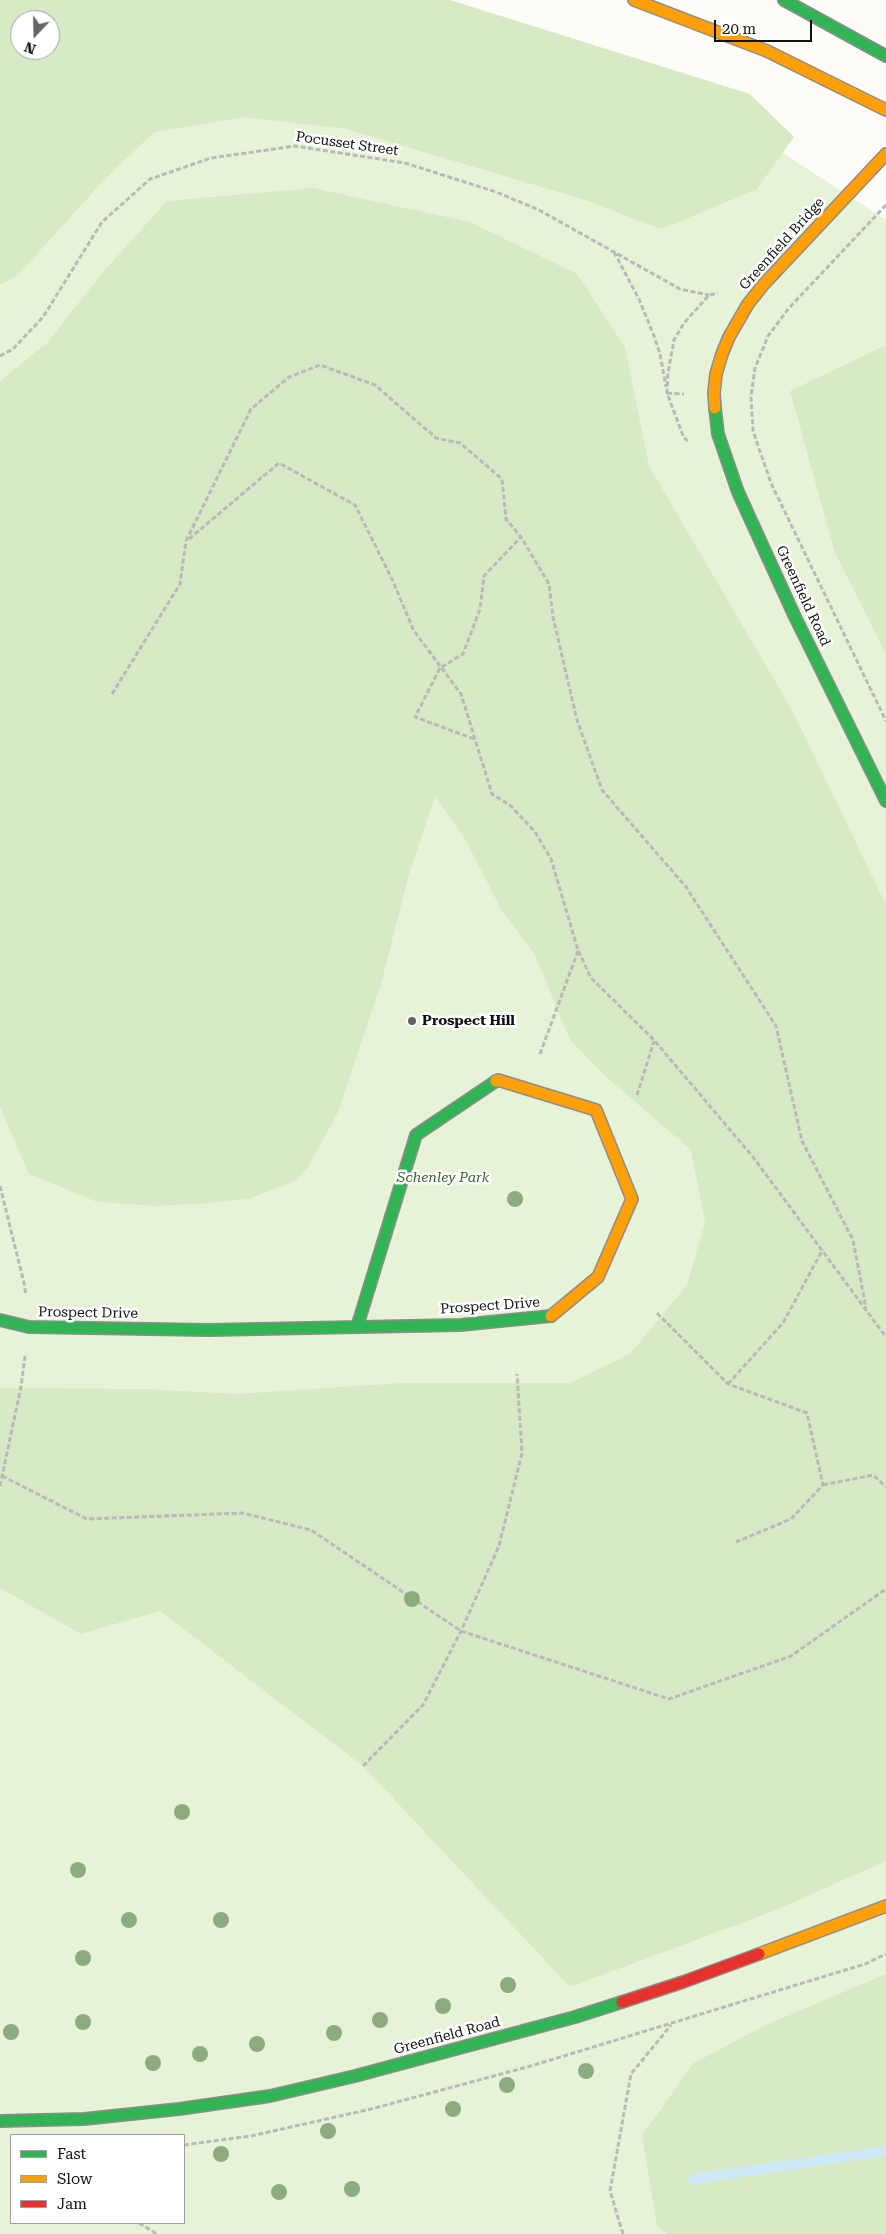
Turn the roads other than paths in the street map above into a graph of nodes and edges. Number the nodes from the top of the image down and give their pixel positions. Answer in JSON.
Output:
{"nodes":[{"id":1,"x":634,"y":0,"type":"edge"},
{"id":2,"x":784,"y":0,"type":"edge"},
{"id":3,"x":886,"y":56,"type":"edge"},
{"id":4,"x":886,"y":110,"type":"edge"},
{"id":5,"x":886,"y":154,"type":"edge"},
{"id":6,"x":714,"y":396,"type":"joint"},
{"id":7,"x":886,"y":801,"type":"edge"},
{"id":8,"x":0,"y":1320,"type":"edge"},
{"id":9,"x":357,"y":1327,"type":"junction"},
{"id":10,"x":886,"y":1906,"type":"edge"},
{"id":11,"x":0,"y":2121,"type":"edge"}],
"edges":[{"from":1,"to":4,"type":"main road"},
{"from":2,"to":3,"type":"main road"},
{"from":5,"to":6,"type":"main road","name":"Greenfield Bridge"},
{"from":6,"to":7,"type":"main road","name":"Greenfield Road"},
{"from":8,"to":9,"type":"main road","name":"Prospect Drive"},
{"from":9,"to":9,"type":"main road","name":"Prospect Drive"},
{"from":10,"to":11,"type":"main road","name":"Greenfield Road"}]}
